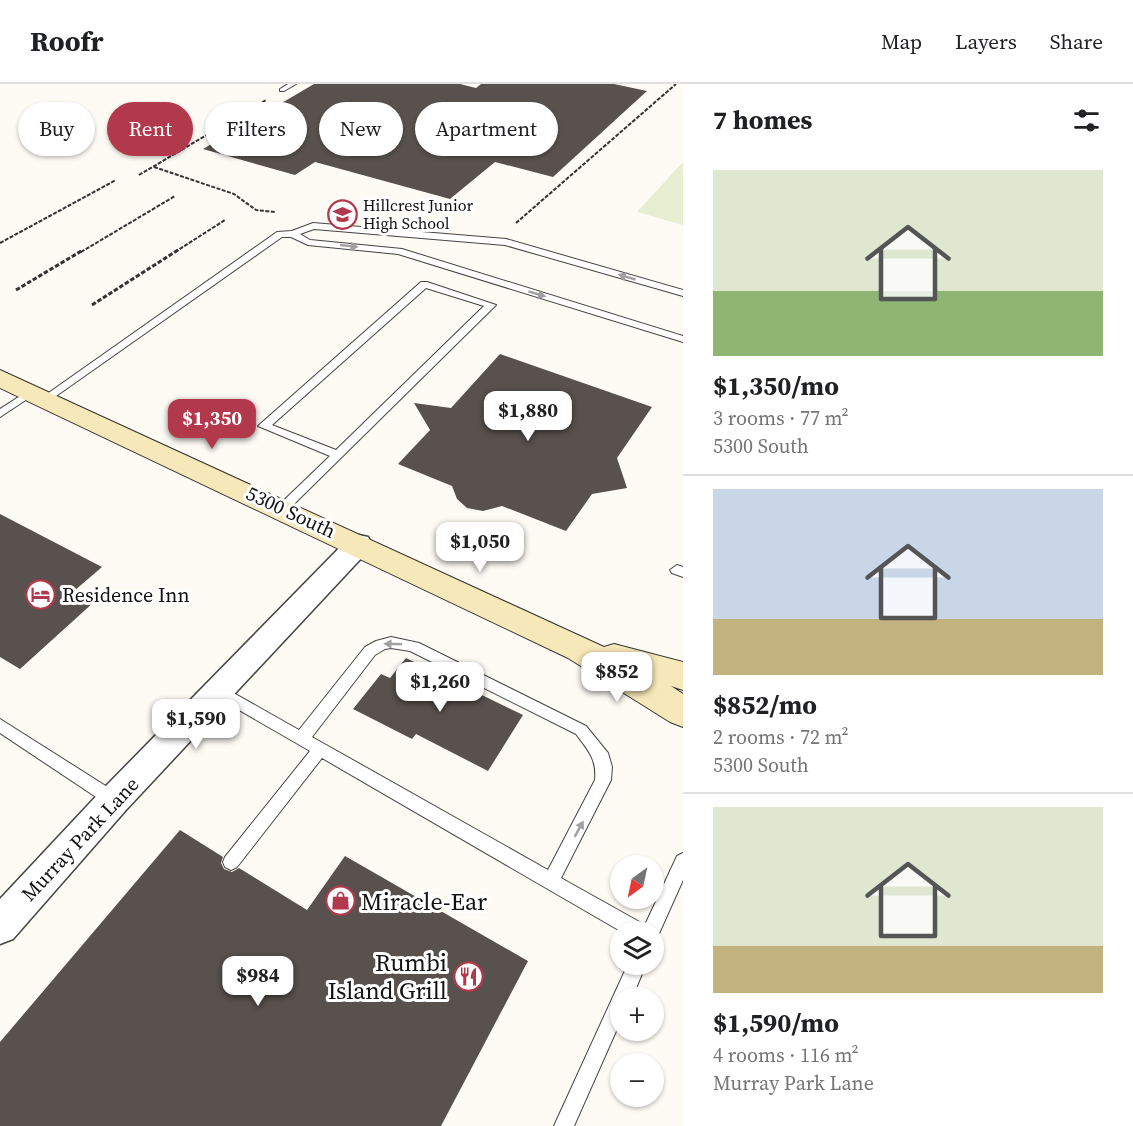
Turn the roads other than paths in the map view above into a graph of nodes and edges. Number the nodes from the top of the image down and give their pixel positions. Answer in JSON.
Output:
{"nodes":[{"id":1,"x":293,"y":84,"type":"edge"},
{"id":2,"x":282,"y":90,"type":"road end"},
{"id":3,"x":293,"y":234,"type":"junction"},
{"id":4,"x":683,"y":293,"type":"edge"},
{"id":5,"x":683,"y":339,"type":"edge"},
{"id":6,"x":0,"y":378,"type":"edge"},
{"id":7,"x":38,"y":396,"type":"junction"},
{"id":8,"x":0,"y":414,"type":"edge"},
{"id":9,"x":338,"y":455,"type":"junction"},
{"id":10,"x":282,"y":508,"type":"junction"},
{"id":11,"x":359,"y":543,"type":"junction"},
{"id":12,"x":580,"y":649,"type":"junction"},
{"id":13,"x":683,"y":676,"type":"edge"},
{"id":14,"x":218,"y":691,"type":"junction"},
{"id":15,"x":683,"y":712,"type":"edge"},
{"id":16,"x":0,"y":725,"type":"edge"},
{"id":17,"x":301,"y":739,"type":"junction"},
{"id":18,"x":320,"y":750,"type":"junction"},
{"id":19,"x":114,"y":800,"type":"junction"},
{"id":20,"x":683,"y":861,"type":"edge"},
{"id":21,"x":231,"y":862,"type":"dead end"},
{"id":22,"x":551,"y":881,"type":"junction"},
{"id":23,"x":621,"y":921,"type":"edge"},
{"id":24,"x":656,"y":921,"type":"edge"},
{"id":25,"x":0,"y":926,"type":"edge"},
{"id":26,"x":610,"y":1023,"type":"edge"},
{"id":27,"x":564,"y":1126,"type":"edge"}],
"edges":[{"from":1,"to":2,"type":"lane"},
{"from":4,"to":3,"type":"lane","one_way":true},
{"from":3,"to":5,"type":"lane","one_way":true},
{"from":3,"to":7,"type":"lane"},
{"from":6,"to":7,"type":"main road","name":"5300 South"},
{"from":7,"to":8,"type":"lane"},
{"from":7,"to":10,"type":"main road","name":"5300 South"},
{"from":9,"to":9,"type":"lane"},
{"from":9,"to":10,"type":"lane"},
{"from":10,"to":11,"type":"main road","name":"5300 South"},
{"from":11,"to":12,"type":"main road","name":"5300 South"},
{"from":11,"to":14,"type":"street","name":"Murray Park Lane"},
{"from":12,"to":13,"type":"main road","name":"5300 South"},
{"from":12,"to":15,"type":"main road","name":"5300 South"},
{"from":14,"to":17,"type":"lane"},
{"from":14,"to":19,"type":"street","name":"Murray Park Lane"},
{"from":16,"to":19,"type":"lane"},
{"from":17,"to":18,"type":"lane"},
{"from":22,"to":17,"type":"lane","one_way":true},
{"from":18,"to":21,"type":"lane"},
{"from":18,"to":22,"type":"lane"},
{"from":19,"to":25,"type":"street","name":"Murray Park Lane"},
{"from":20,"to":24,"type":"lane"},
{"from":22,"to":23,"type":"lane"},
{"from":26,"to":27,"type":"lane"}]}
